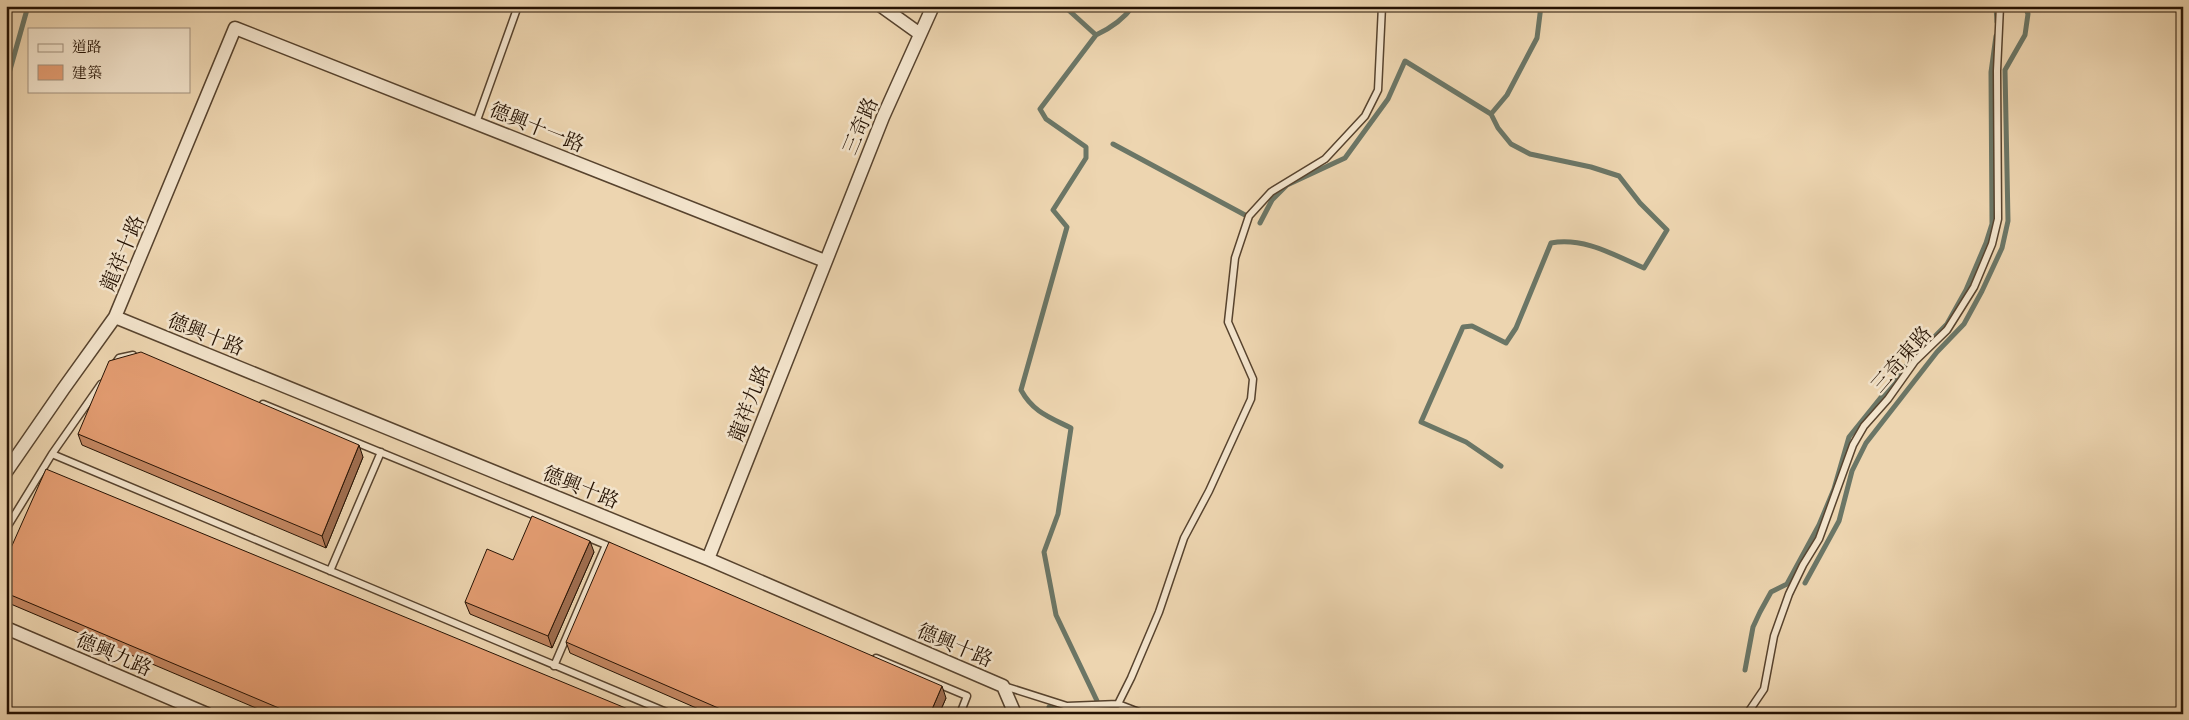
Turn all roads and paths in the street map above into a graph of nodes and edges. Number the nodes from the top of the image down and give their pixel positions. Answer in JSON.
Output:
{"nodes":[{"id":1,"x":518,"y":6,"type":"edge"},
{"id":2,"x":881,"y":6,"type":"edge"},
{"id":3,"x":933,"y":6,"type":"edge"},
{"id":4,"x":1382,"y":6,"type":"edge"},
{"id":5,"x":2000,"y":6,"type":"edge"},
{"id":6,"x":235,"y":28,"type":"joint"},
{"id":7,"x":920,"y":34,"type":"junction"},
{"id":8,"x":476,"y":123,"type":"junction"},
{"id":9,"x":825,"y":261,"type":"junction"},
{"id":10,"x":115,"y":317,"type":"junction"},
{"id":11,"x":139,"y":354,"type":"edge"},
{"id":12,"x":256,"y":401,"type":"edge"},
{"id":13,"x":381,"y":452,"type":"junction"},
{"id":14,"x":52,"y":454,"type":"junction"},
{"id":15,"x":6,"y":472,"type":"edge"},
{"id":16,"x":6,"y":529,"type":"edge"},
{"id":17,"x":606,"y":545,"type":"junction"},
{"id":18,"x":615,"y":549,"type":"edge"},
{"id":19,"x":708,"y":559,"type":"junction"},
{"id":20,"x":330,"y":571,"type":"junction"},
{"id":21,"x":6,"y":628,"type":"edge"},
{"id":22,"x":868,"y":654,"type":"edge"},
{"id":23,"x":554,"y":666,"type":"junction"},
{"id":24,"x":1003,"y":686,"type":"junction"},
{"id":25,"x":1118,"y":704,"type":"junction"},
{"id":26,"x":207,"y":714,"type":"edge"},
{"id":27,"x":671,"y":714,"type":"edge"},
{"id":28,"x":960,"y":714,"type":"edge"},
{"id":29,"x":1015,"y":714,"type":"edge"},
{"id":30,"x":1144,"y":714,"type":"edge"},
{"id":31,"x":1747,"y":714,"type":"edge"}],
"edges":[{"from":1,"to":8,"type":"lane"},
{"from":2,"to":7,"type":"street"},
{"from":3,"to":7,"type":"street","name":"三奇路"},
{"from":4,"to":25,"type":"lane"},
{"from":5,"to":31,"type":"lane","name":"三奇東路"},
{"from":6,"to":8,"type":"street","name":"德興十一路"},
{"from":6,"to":10,"type":"street","name":"龍祥十路"},
{"from":7,"to":9,"type":"street","name":"三奇路"},
{"from":8,"to":9,"type":"street","name":"德興十一路"},
{"from":9,"to":19,"type":"street","name":"龍祥九路"},
{"from":10,"to":15,"type":"street","name":"龍祥十路"},
{"from":10,"to":19,"type":"street","name":"德興十路"},
{"from":11,"to":14,"type":"lane"},
{"from":12,"to":13,"type":"lane"},
{"from":13,"to":17,"type":"lane"},
{"from":13,"to":20,"type":"lane"},
{"from":14,"to":16,"type":"lane"},
{"from":14,"to":20,"type":"lane"},
{"from":17,"to":18,"type":"lane"},
{"from":17,"to":23,"type":"lane"},
{"from":19,"to":24,"type":"street","name":"德興十路"},
{"from":20,"to":23,"type":"lane"},
{"from":21,"to":26,"type":"street","name":"德興九路"},
{"from":22,"to":28,"type":"lane"},
{"from":23,"to":27,"type":"lane"},
{"from":24,"to":25,"type":"lane"},
{"from":24,"to":29,"type":"street","name":"德興十路"},
{"from":25,"to":30,"type":"lane"}]}
